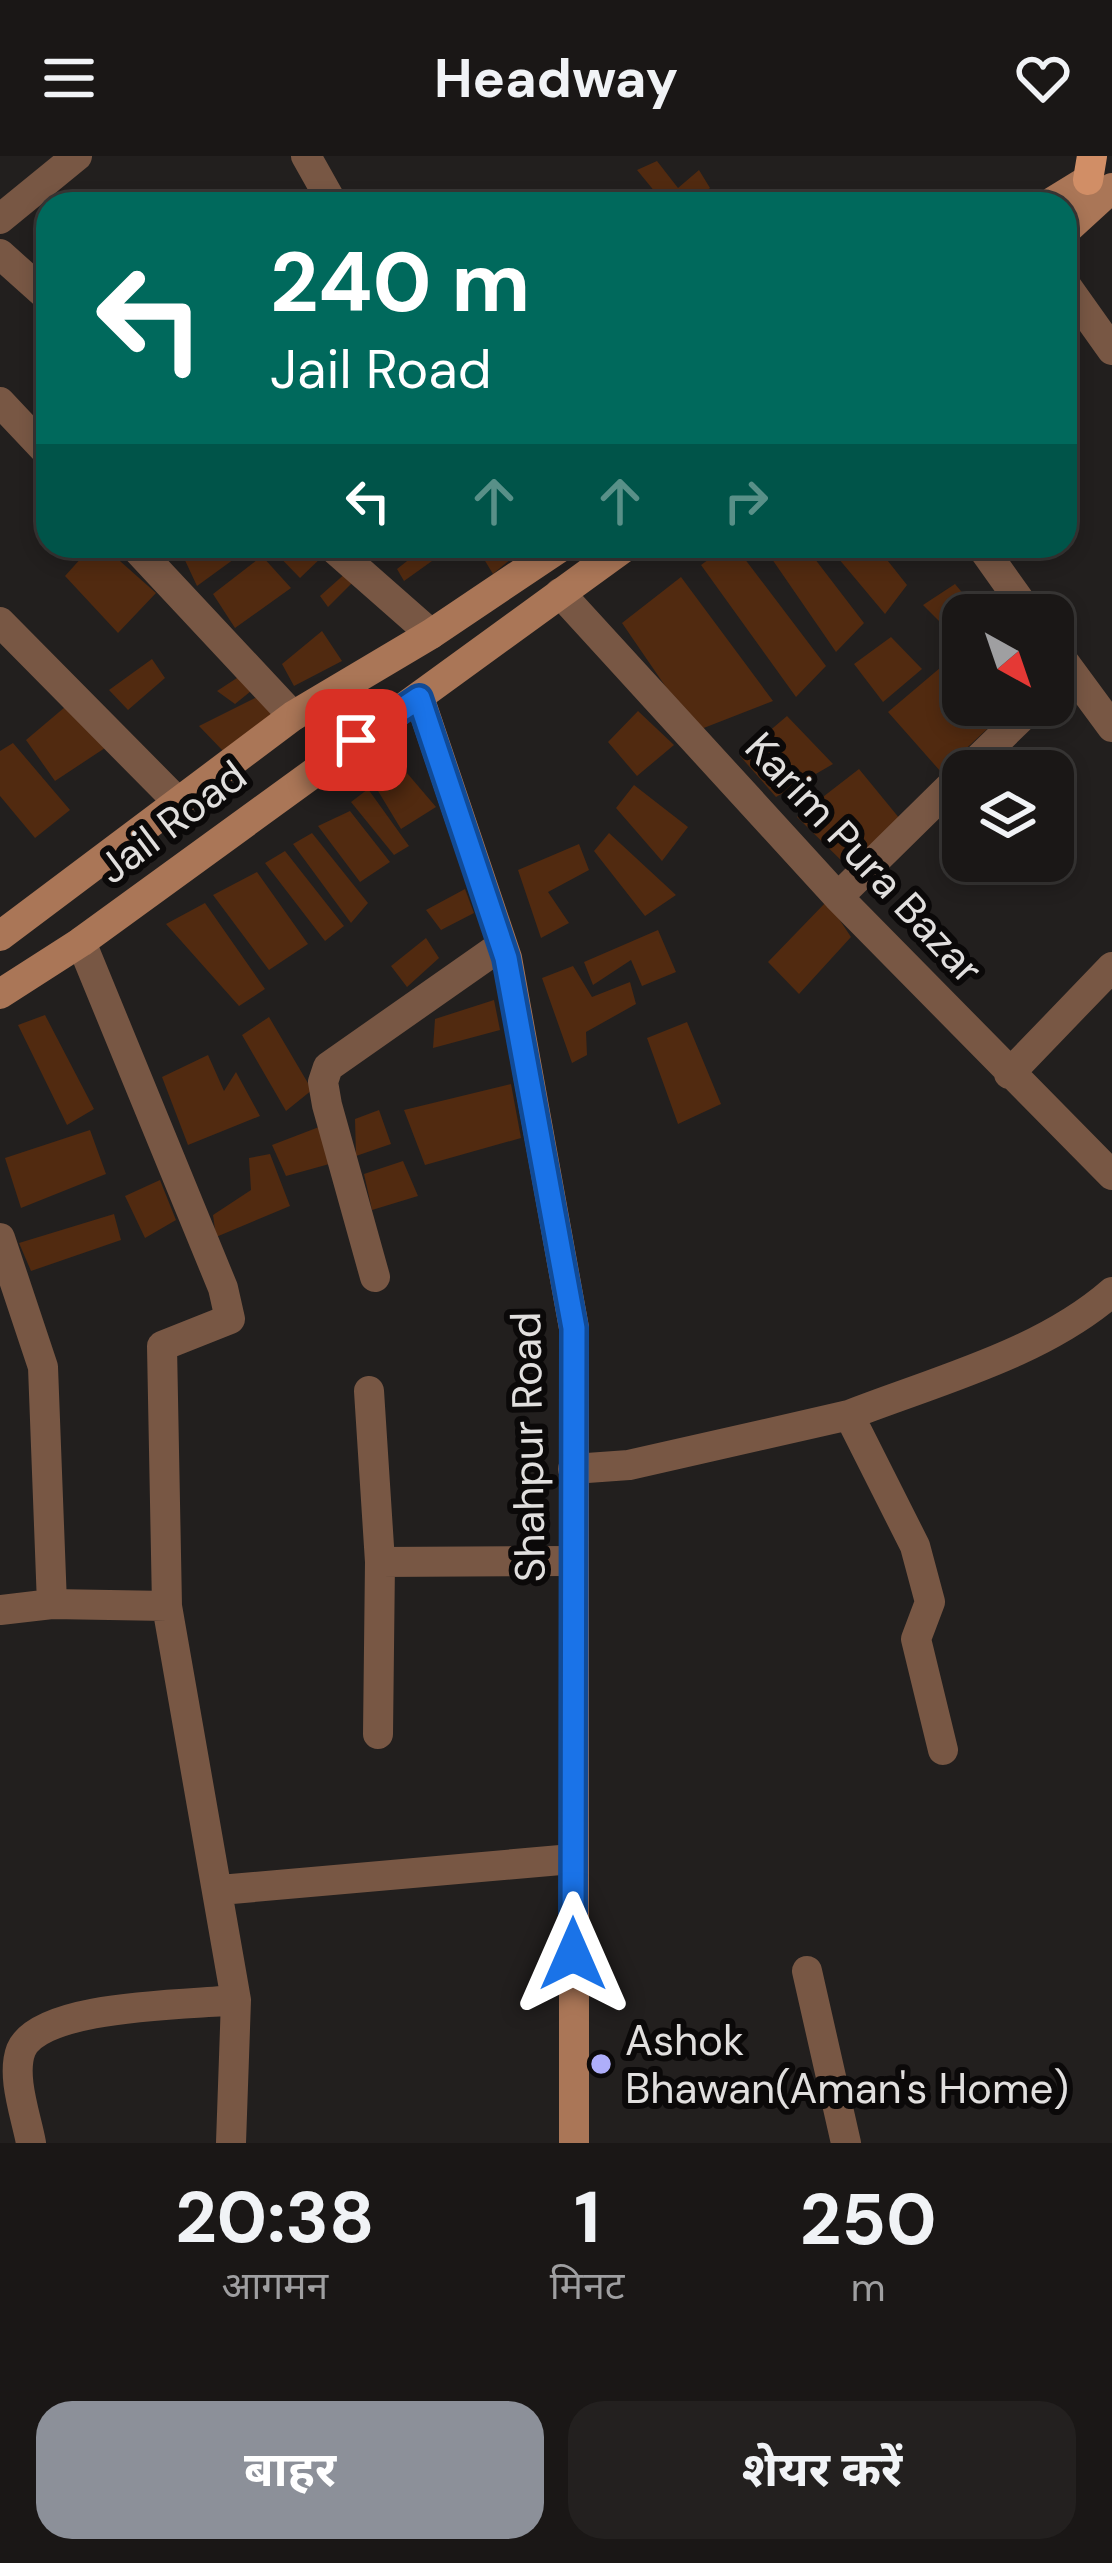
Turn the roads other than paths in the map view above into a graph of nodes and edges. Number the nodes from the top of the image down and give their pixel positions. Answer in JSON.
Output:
{"nodes":[{"id":1,"x":77,"y":156,"type":"edge"},
{"id":2,"x":306,"y":156,"type":"edge"},
{"id":3,"x":1090,"y":170,"type":"edge"},
{"id":4,"x":326,"y":192,"type":"edge"},
{"id":5,"x":1063,"y":192,"type":"edge"},
{"id":6,"x":1077,"y":202,"type":"edge"},
{"id":7,"x":0,"y":220,"type":"edge"},
{"id":8,"x":0,"y":254,"type":"edge"},
{"id":9,"x":36,"y":286,"type":"edge"},
{"id":10,"x":1077,"y":301,"type":"edge"},
{"id":11,"x":1112,"y":350,"type":"edge"},
{"id":12,"x":0,"y":402,"type":"edge"},
{"id":13,"x":36,"y":440,"type":"edge"},
{"id":14,"x":145,"y":558,"type":"edge"},
{"id":15,"x":345,"y":558,"type":"edge"},
{"id":16,"x":534,"y":558,"type":"edge"},
{"id":17,"x":609,"y":558,"type":"edge"},
{"id":18,"x":989,"y":558,"type":"edge"},
{"id":19,"x":560,"y":593,"type":"junction"},
{"id":20,"x":1015,"y":594,"type":"edge"},
{"id":21,"x":0,"y":622,"type":"edge"},
{"id":22,"x":431,"y":634,"type":"junction"},
{"id":23,"x":1074,"y":685,"type":"edge"},
{"id":24,"x":419,"y":698,"type":"junction"},
{"id":25,"x":293,"y":716,"type":"junction"},
{"id":26,"x":1013,"y":726,"type":"edge"},
{"id":27,"x":1112,"y":727,"type":"edge"},
{"id":28,"x":988,"y":750,"type":"edge"},
{"id":29,"x":942,"y":795,"type":"edge"},
{"id":30,"x":178,"y":802,"type":"junction"},
{"id":31,"x":838,"y":897,"type":"junction"},
{"id":32,"x":0,"y":936,"type":"edge"},
{"id":33,"x":81,"y":942,"type":"junction"},
{"id":34,"x":502,"y":945,"type":"junction"},
{"id":35,"x":1112,"y":967,"type":"edge"},
{"id":36,"x":0,"y":994,"type":"edge"},
{"id":37,"x":1009,"y":1074,"type":"junction"},
{"id":38,"x":1112,"y":1175,"type":"edge"},
{"id":39,"x":0,"y":1238,"type":"edge"},
{"id":40,"x":375,"y":1277,"type":"dead end"},
{"id":41,"x":1112,"y":1292,"type":"edge"},
{"id":42,"x":369,"y":1391,"type":"dead end"},
{"id":43,"x":850,"y":1414,"type":"junction"},
{"id":44,"x":573,"y":1469,"type":"junction"},
{"id":45,"x":573,"y":1561,"type":"junction"},
{"id":46,"x":380,"y":1562,"type":"junction"},
{"id":47,"x":52,"y":1604,"type":"junction"},
{"id":48,"x":167,"y":1606,"type":"junction"},
{"id":49,"x":0,"y":1610,"type":"edge"},
{"id":50,"x":378,"y":1734,"type":"dead end"},
{"id":51,"x":943,"y":1750,"type":"dead end"},
{"id":52,"x":572,"y":1859,"type":"junction"},
{"id":53,"x":220,"y":1890,"type":"junction"},
{"id":54,"x":807,"y":1971,"type":"dead end"},
{"id":55,"x":236,"y":2000,"type":"junction"},
{"id":56,"x":32,"y":2143,"type":"edge"},
{"id":57,"x":231,"y":2143,"type":"edge"},
{"id":58,"x":574,"y":2143,"type":"edge"},
{"id":59,"x":846,"y":2143,"type":"edge"}],
"edges":[{"from":1,"to":7,"type":"street"},
{"from":2,"to":4,"type":"street"},
{"from":3,"to":5,"type":"street"},
{"from":3,"to":6,"type":"street"},
{"from":8,"to":9,"type":"street"},
{"from":10,"to":11,"type":"street"},
{"from":12,"to":13,"type":"street"},
{"from":14,"to":25,"type":"street"},
{"from":15,"to":22,"type":"street"},
{"from":16,"to":22,"type":"street","name":"Jail Road"},
{"from":17,"to":19,"type":"street","name":"Jail Road"},
{"from":18,"to":20,"type":"street"},
{"from":19,"to":24,"type":"street","name":"Jail Road"},
{"from":19,"to":31,"type":"street","name":"Karim Pura Bazar"},
{"from":21,"to":30,"type":"street"},
{"from":22,"to":25,"type":"street","name":"Jail Road"},
{"from":23,"to":27,"type":"street"},
{"from":24,"to":33,"type":"street","name":"Jail Road"},
{"from":24,"to":34,"type":"street","name":"Shahpur Road"},
{"from":25,"to":30,"type":"street","name":"Jail Road"},
{"from":26,"to":28,"type":"street"},
{"from":29,"to":31,"type":"street"},
{"from":30,"to":32,"type":"street","name":"Jail Road"},
{"from":31,"to":37,"type":"street","name":"Karim Pura Bazar"},
{"from":33,"to":36,"type":"street","name":"Jail Road"},
{"from":33,"to":48,"type":"street"},
{"from":34,"to":40,"type":"street"},
{"from":34,"to":44,"type":"street","name":"Shahpur Road"},
{"from":35,"to":37,"type":"street"},
{"from":37,"to":38,"type":"street","name":"Karim Pura Bazar"},
{"from":39,"to":47,"type":"street"},
{"from":41,"to":43,"type":"street"},
{"from":42,"to":46,"type":"street"},
{"from":43,"to":44,"type":"street"},
{"from":43,"to":51,"type":"street"},
{"from":44,"to":45,"type":"street","name":"Shahpur Road"},
{"from":45,"to":46,"type":"street"},
{"from":45,"to":52,"type":"street","name":"Shahpur Road"},
{"from":46,"to":50,"type":"street"},
{"from":47,"to":48,"type":"street"},
{"from":47,"to":49,"type":"street"},
{"from":48,"to":53,"type":"street"},
{"from":52,"to":53,"type":"street"},
{"from":52,"to":58,"type":"street","name":"Shahpur Road"},
{"from":53,"to":55,"type":"street"},
{"from":54,"to":59,"type":"street"},
{"from":55,"to":56,"type":"street"},
{"from":55,"to":57,"type":"street"}]}
